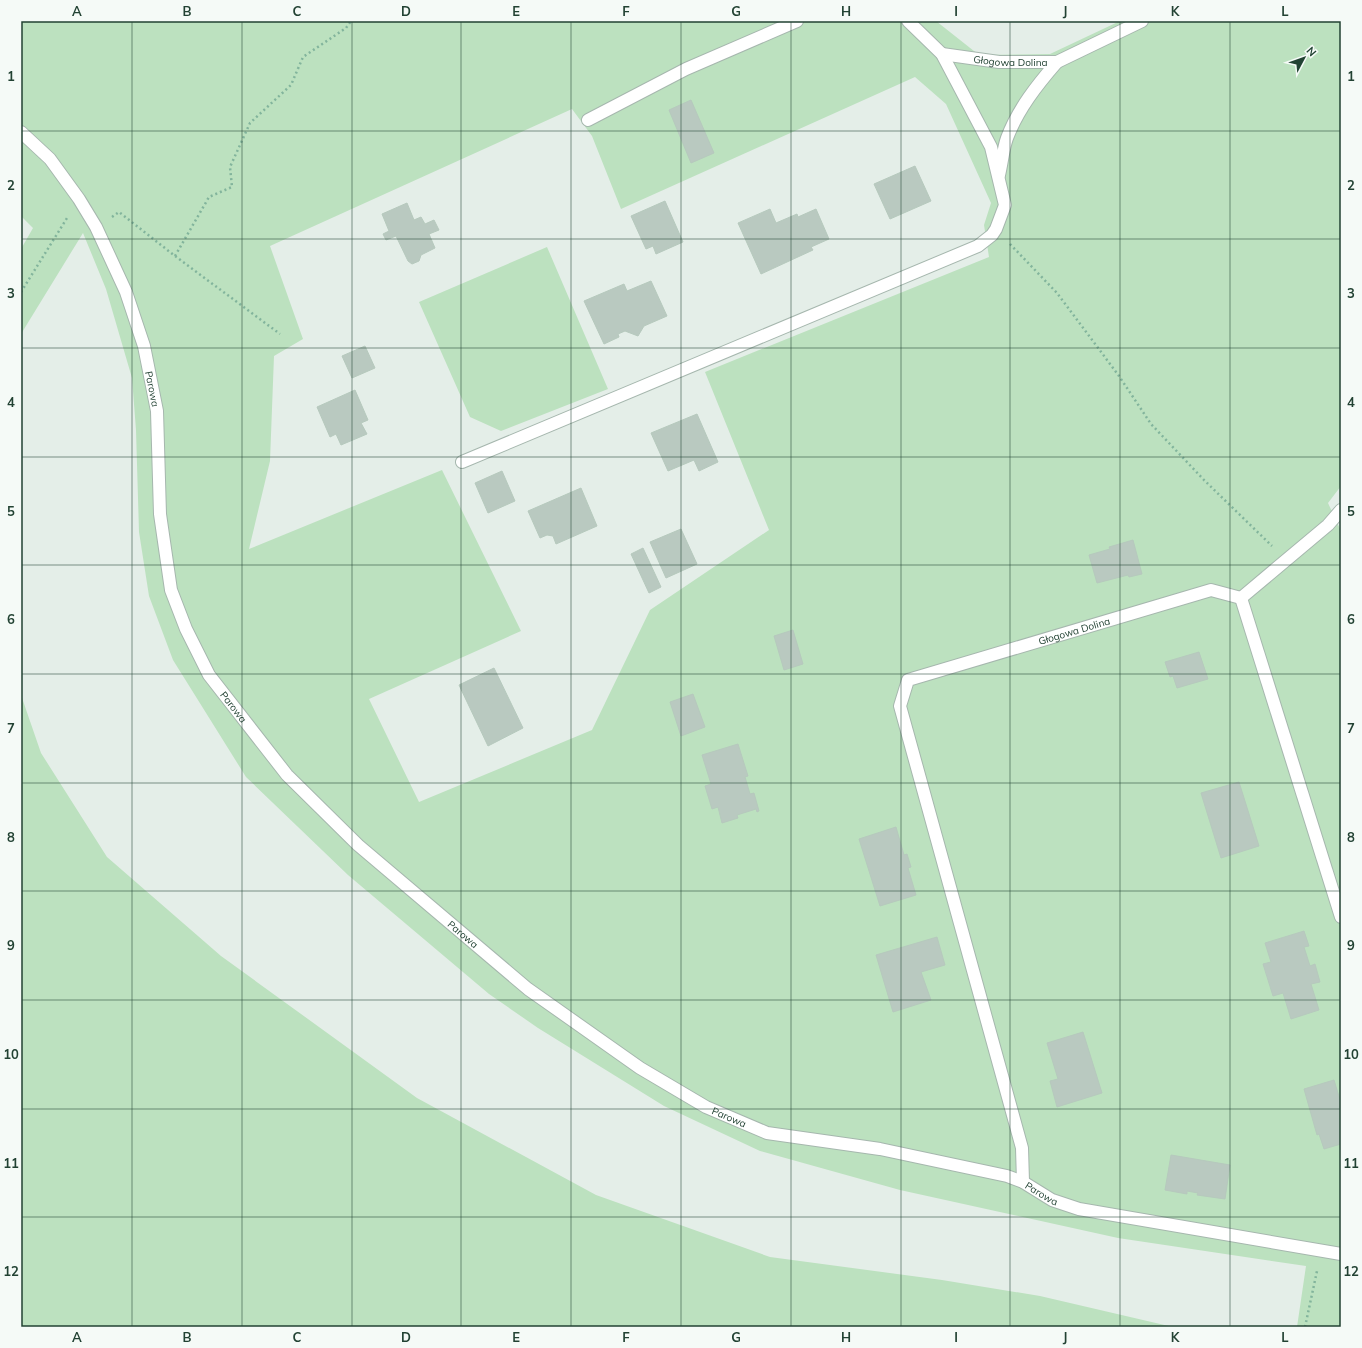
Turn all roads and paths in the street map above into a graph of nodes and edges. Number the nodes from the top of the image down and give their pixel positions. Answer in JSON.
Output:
{"nodes":[{"id":1,"x":351,"y":21,"type":"edge"},
{"id":2,"x":797,"y":21,"type":"edge"},
{"id":3,"x":908,"y":21,"type":"edge"},
{"id":4,"x":1142,"y":21,"type":"edge"},
{"id":5,"x":942,"y":54,"type":"junction"},
{"id":6,"x":1057,"y":62,"type":"junction"},
{"id":7,"x":588,"y":120,"type":"dead end"},
{"id":8,"x":21,"y":132,"type":"edge"},
{"id":9,"x":999,"y":178,"type":"junction"},
{"id":10,"x":79,"y":199,"type":"junction"},
{"id":11,"x":96,"y":227,"type":"junction"},
{"id":12,"x":996,"y":229,"type":"junction"},
{"id":13,"x":175,"y":256,"type":"junction"},
{"id":14,"x":21,"y":292,"type":"edge"},
{"id":15,"x":280,"y":334,"type":"dead end"},
{"id":16,"x":462,"y":462,"type":"dead end"},
{"id":17,"x":1341,"y":510,"type":"edge"},
{"id":18,"x":1287,"y":560,"type":"junction"},
{"id":19,"x":1241,"y":598,"type":"junction"},
{"id":20,"x":1341,"y":917,"type":"edge"},
{"id":21,"x":1023,"y":1182,"type":"junction"},
{"id":22,"x":1321,"y":1250,"type":"junction"},
{"id":23,"x":1341,"y":1254,"type":"edge"},
{"id":24,"x":1305,"y":1327,"type":"edge"}],
"edges":[{"from":1,"to":13,"type":"path"},
{"from":2,"to":7,"type":"street"},
{"from":3,"to":5,"type":"street"},
{"from":4,"to":6,"type":"street","name":"Głogowa Dolina"},
{"from":5,"to":6,"type":"street","name":"Głogowa Dolina"},
{"from":5,"to":9,"type":"street"},
{"from":6,"to":9,"type":"street"},
{"from":8,"to":10,"type":"street","name":"Parowa"},
{"from":9,"to":12,"type":"street"},
{"from":10,"to":11,"type":"street","name":"Parowa"},
{"from":10,"to":14,"type":"path"},
{"from":11,"to":13,"type":"path"},
{"from":11,"to":21,"type":"street","name":"Parowa"},
{"from":12,"to":16,"type":"street"},
{"from":12,"to":18,"type":"path"},
{"from":13,"to":15,"type":"path"},
{"from":17,"to":18,"type":"street"},
{"from":18,"to":19,"type":"street"},
{"from":19,"to":20,"type":"street"},
{"from":19,"to":21,"type":"street","name":"Głogowa Dolina"},
{"from":21,"to":22,"type":"street","name":"Parowa"},
{"from":22,"to":23,"type":"street","name":"Parowa"},
{"from":22,"to":24,"type":"path"}]}
